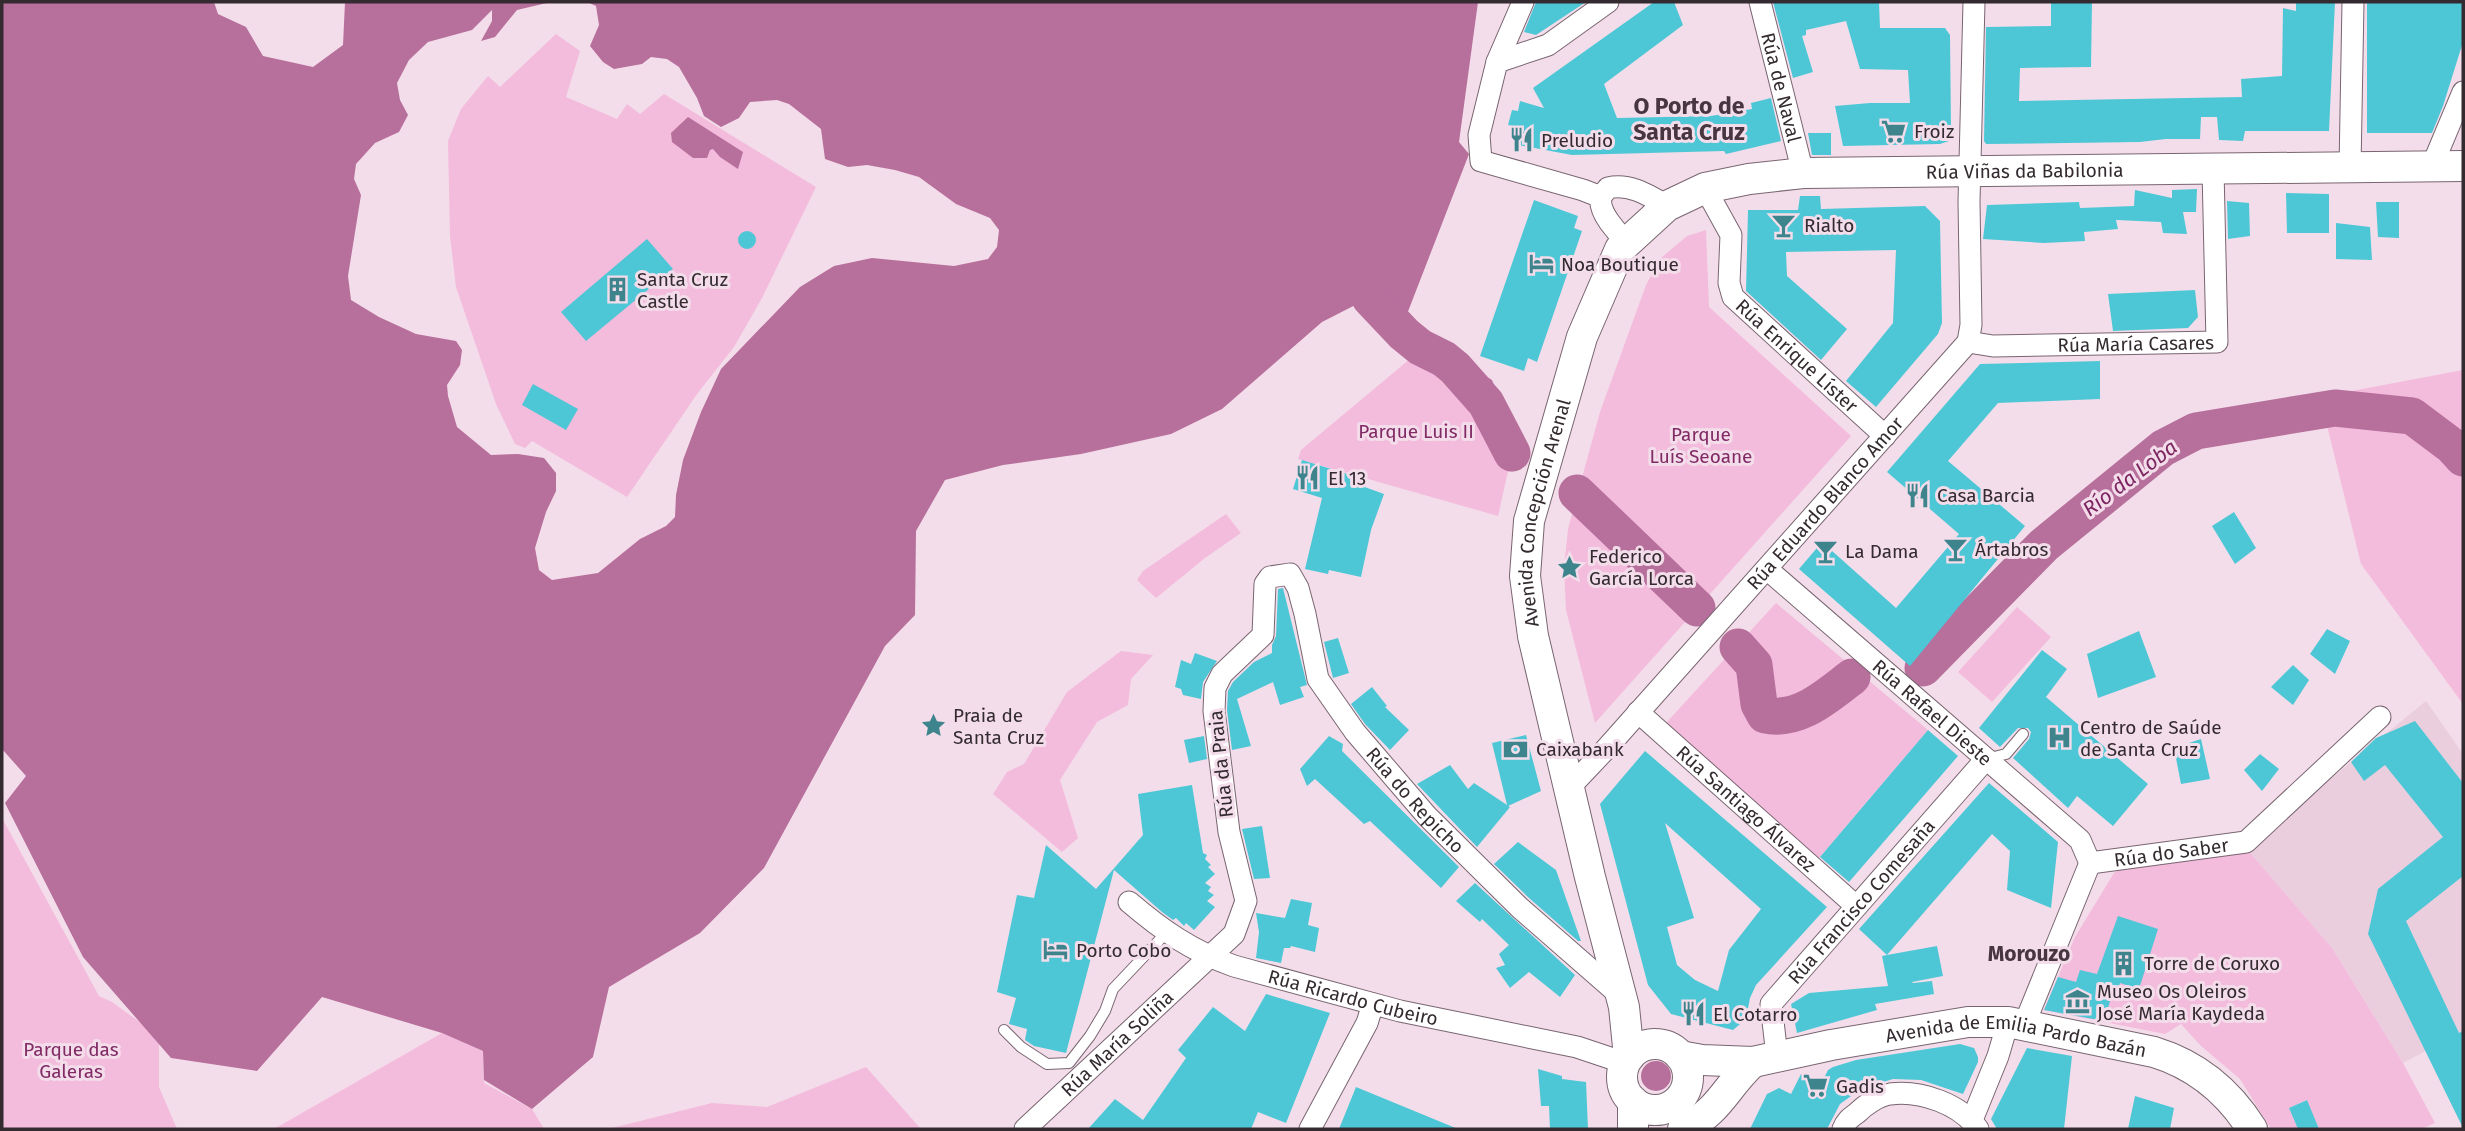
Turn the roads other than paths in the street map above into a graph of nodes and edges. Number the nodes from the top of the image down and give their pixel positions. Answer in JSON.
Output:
{"nodes":[{"id":1,"x":1523,"y":2,"type":"edge"},
{"id":2,"x":1608,"y":2,"type":"edge"},
{"id":3,"x":1760,"y":2,"type":"edge"},
{"id":4,"x":1974,"y":2,"type":"edge"},
{"id":5,"x":2353,"y":2,"type":"edge"},
{"id":6,"x":1497,"y":62,"type":"junction"},
{"id":7,"x":2463,"y":92,"type":"edge"},
{"id":8,"x":2432,"y":166,"type":"junction"},
{"id":9,"x":2463,"y":166,"type":"edge"},
{"id":10,"x":2350,"y":168,"type":"junction"},
{"id":11,"x":2213,"y":170,"type":"junction"},
{"id":12,"x":1803,"y":173,"type":"junction"},
{"id":13,"x":1969,"y":173,"type":"junction"},
{"id":14,"x":1705,"y":188,"type":"junction"},
{"id":15,"x":1601,"y":197,"type":"junction"},
{"id":16,"x":1667,"y":206,"type":"junction"},
{"id":17,"x":1627,"y":242,"type":"junction"},
{"id":18,"x":1968,"y":342,"type":"junction"},
{"id":19,"x":1885,"y":436,"type":"junction"},
{"id":20,"x":1767,"y":569,"type":"junction"},
{"id":21,"x":1270,"y":577,"type":"joint"},
{"id":22,"x":1638,"y":712,"type":"junction"},
{"id":23,"x":2379,"y":717,"type":"dead end"},
{"id":24,"x":2023,"y":734,"type":"dead end"},
{"id":25,"x":1986,"y":759,"type":"junction"},
{"id":26,"x":1569,"y":788,"type":"junction"},
{"id":27,"x":2090,"y":863,"type":"junction"},
{"id":28,"x":1129,"y":902,"type":"dead end"},
{"id":29,"x":1856,"y":906,"type":"junction"},
{"id":30,"x":1166,"y":933,"type":"junction"},
{"id":31,"x":1210,"y":957,"type":"junction"},
{"id":32,"x":1373,"y":1004,"type":"junction"},
{"id":33,"x":1624,"y":1007,"type":"junction"},
{"id":34,"x":2016,"y":1024,"type":"junction"},
{"id":35,"x":1004,"y":1030,"type":"dead end"},
{"id":36,"x":1592,"y":1052,"type":"junction"},
{"id":37,"x":1635,"y":1055,"type":"junction"},
{"id":38,"x":1681,"y":1056,"type":"junction"},
{"id":39,"x":1759,"y":1062,"type":"junction"},
{"id":40,"x":1673,"y":1114,"type":"edge"},
{"id":41,"x":1633,"y":1115,"type":"edge"},
{"id":42,"x":1975,"y":1125,"type":"edge"},
{"id":43,"x":1025,"y":1129,"type":"edge"},
{"id":44,"x":1310,"y":1129,"type":"edge"},
{"id":45,"x":1843,"y":1129,"type":"edge"},
{"id":46,"x":2252,"y":1129,"type":"edge"}],
"edges":[{"from":1,"to":6,"type":"street"},
{"from":2,"to":6,"type":"street"},
{"from":3,"to":12,"type":"street","name":"Rúa de Naval"},
{"from":4,"to":13,"type":"street"},
{"from":5,"to":10,"type":"street"},
{"from":6,"to":15,"type":"street"},
{"from":7,"to":8,"type":"street"},
{"from":8,"to":9,"type":"main road","name":"Rúa Viñas da Babilonia"},
{"from":8,"to":10,"type":"main road","name":"Rúa Viñas da Babilonia"},
{"from":10,"to":11,"type":"main road","name":"Rúa Viñas da Babilonia"},
{"from":11,"to":13,"type":"main road","name":"Rúa Viñas da Babilonia"},
{"from":11,"to":18,"type":"street","name":"Rúa María Casares"},
{"from":12,"to":13,"type":"main road","name":"Rúa Viñas da Babilonia"},
{"from":12,"to":14,"type":"main road","name":"Rúa Viñas da Babilonia"},
{"from":13,"to":18,"type":"street"},
{"from":14,"to":16,"type":"main road","name":"Rúa Viñas da Babilonia"},
{"from":14,"to":19,"type":"street","name":"Rúa Enrique Líster"},
{"from":15,"to":16,"type":"street"},
{"from":15,"to":17,"type":"street"},
{"from":16,"to":17,"type":"main road","name":"Avenida Concepción Arenal"},
{"from":17,"to":26,"type":"main road","name":"Avenida Concepción Arenal"},
{"from":18,"to":19,"type":"street","name":"Rúa Eduardo Blanco Amor"},
{"from":19,"to":20,"type":"street","name":"Rúa Eduardo Blanco Amor"},
{"from":20,"to":22,"type":"street","name":"Rúa Eduardo Blanco Amor"},
{"from":20,"to":25,"type":"street","name":"Rúa Rafael Dieste"},
{"from":21,"to":31,"type":"street","name":"Rúa da Praia"},
{"from":21,"to":33,"type":"street","name":"Rúa do Repicho"},
{"from":22,"to":26,"type":"street","name":"Rúa Eduardo Blanco Amor"},
{"from":22,"to":29,"type":"street","name":"Rúa Santiago Álvarez"},
{"from":23,"to":27,"type":"street","name":"Rúa do Saber"},
{"from":24,"to":25,"type":"lane"},
{"from":25,"to":27,"type":"street","name":"Rúa Rafael Dieste"},
{"from":25,"to":29,"type":"street","name":"Rúa Francisco Comesaña"},
{"from":26,"to":33,"type":"main road","name":"Avenida Concepción Arenal"},
{"from":27,"to":34,"type":"street","name":"Rúa do Saber"},
{"from":28,"to":30,"type":"street","name":"Rúa Ricardo Cubeiro"},
{"from":29,"to":39,"type":"street","name":"Rúa Francisco Comesaña"},
{"from":30,"to":31,"type":"street","name":"Rúa Ricardo Cubeiro"},
{"from":30,"to":35,"type":"lane"},
{"from":31,"to":32,"type":"street","name":"Rúa Ricardo Cubeiro"},
{"from":31,"to":43,"type":"street","name":"Rúa María Soliña"},
{"from":32,"to":36,"type":"street","name":"Rúa Ricardo Cubeiro"},
{"from":32,"to":44,"type":"street"},
{"from":33,"to":36,"type":"street"},
{"from":33,"to":37,"type":"main road","name":"Avenida Concepción Arenal"},
{"from":34,"to":39,"type":"main road","name":"Avenida de Emilia Pardo Bazán"},
{"from":34,"to":42,"type":"street","name":"Rúa do Saber"},
{"from":34,"to":46,"type":"main road","name":"Avenida de Emilia Pardo Bazán"},
{"from":36,"to":37,"type":"street","name":"Rúa Ricardo Cubeiro"},
{"from":37,"to":38,"type":"main road"},
{"from":37,"to":41,"type":"main road","name":"Avenida Concepción Arenal"},
{"from":38,"to":39,"type":"main road","name":"Avenida de Emilia Pardo Bazán"},
{"from":38,"to":40,"type":"main road"},
{"from":39,"to":40,"type":"main road","name":"Avenida de Emilia Pardo Bazán"},
{"from":40,"to":41,"type":"main road","name":"Avenida Concepción Arenal"},
{"from":42,"to":45,"type":"street"}]}
